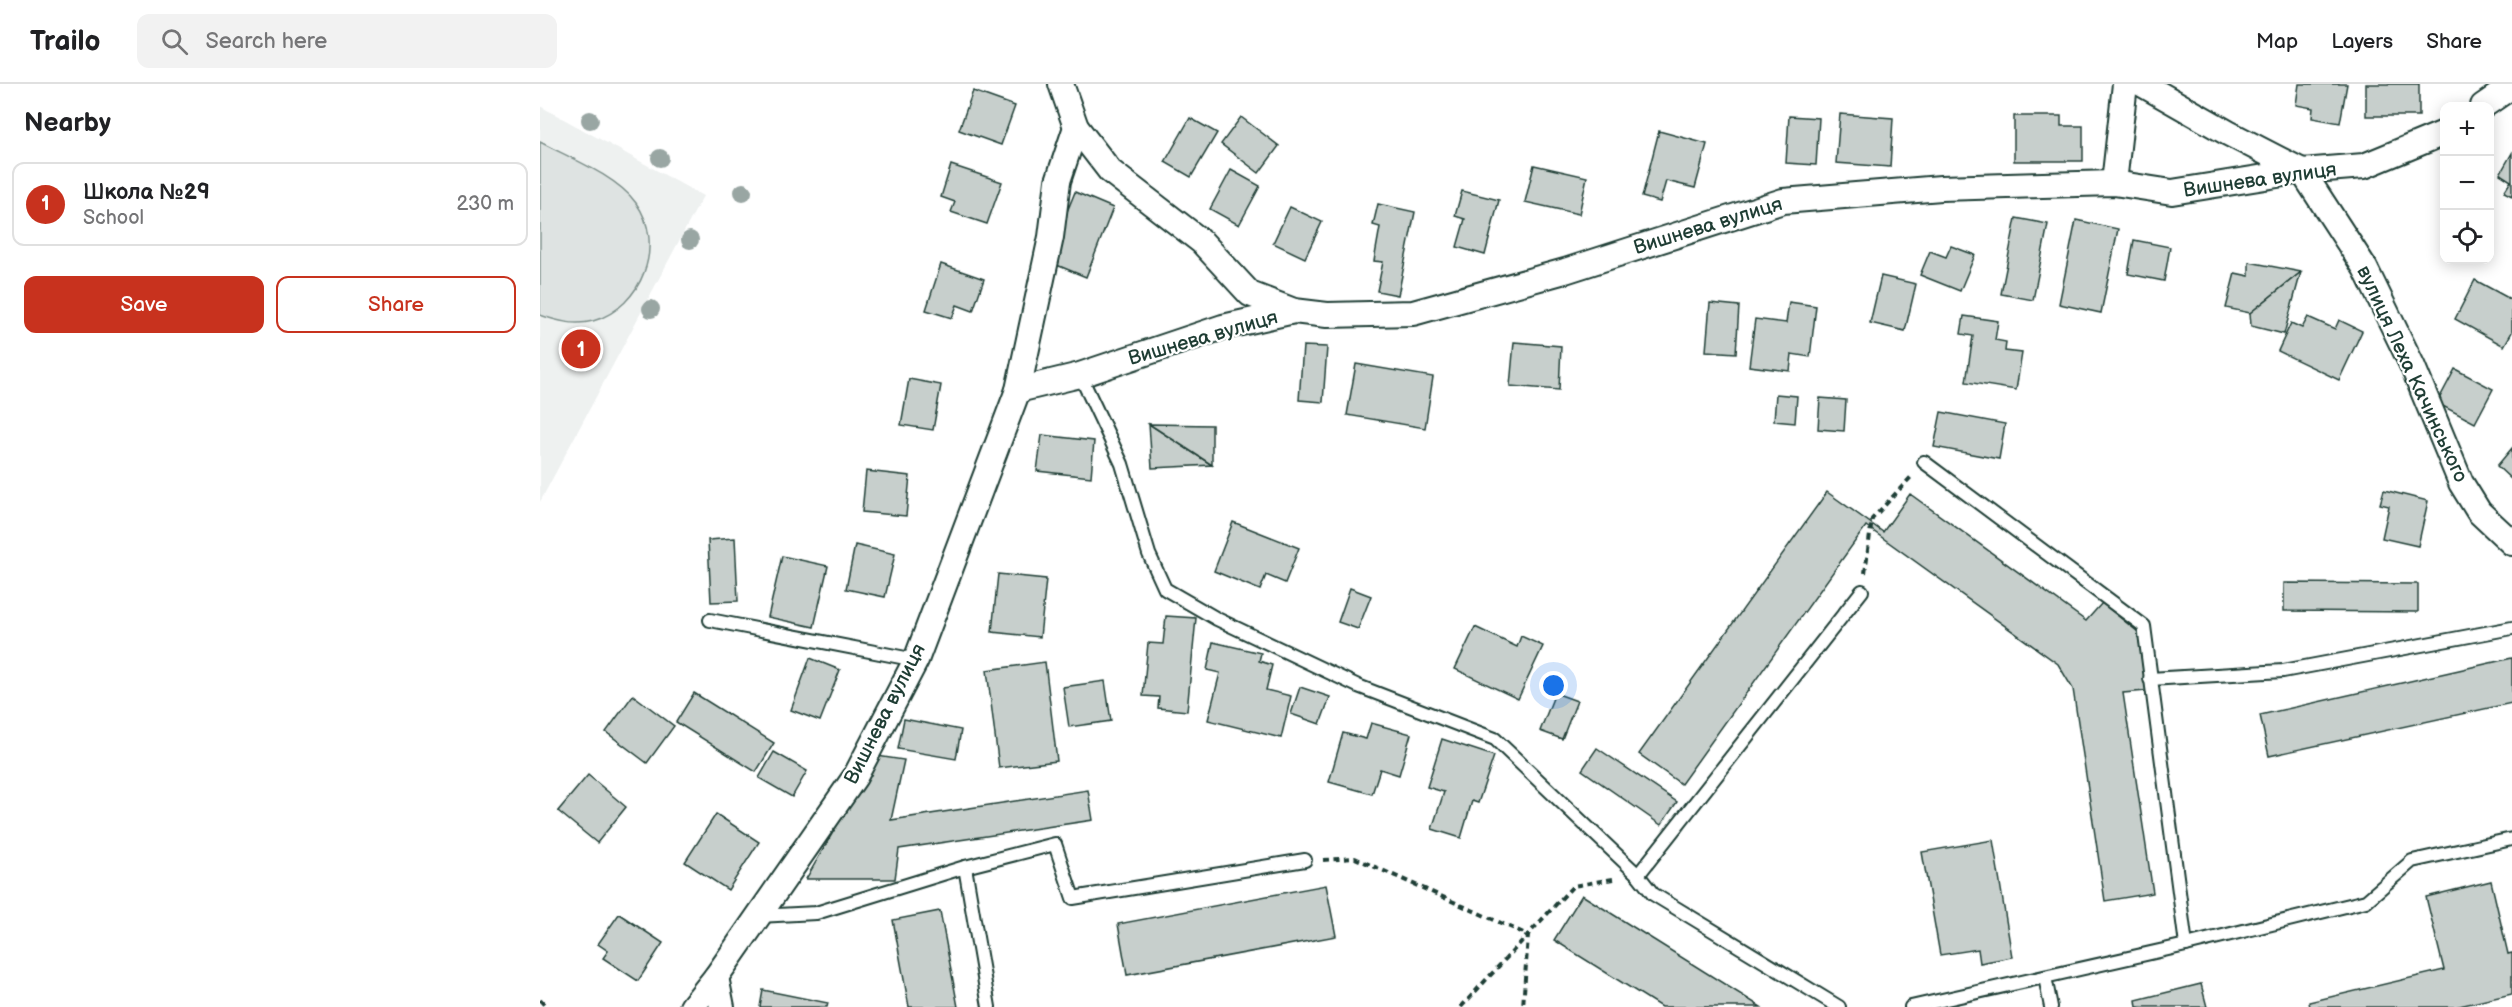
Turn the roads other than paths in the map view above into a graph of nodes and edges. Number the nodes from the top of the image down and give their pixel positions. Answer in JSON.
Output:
{"nodes":[{"id":1,"x":1061,"y":84,"type":"edge"},
{"id":2,"x":2125,"y":84,"type":"edge"},
{"id":3,"x":2142,"y":84,"type":"edge"},
{"id":4,"x":2512,"y":86,"type":"edge"},
{"id":5,"x":2488,"y":102,"type":"edge"},
{"id":6,"x":1076,"y":127,"type":"junction"},
{"id":7,"x":2440,"y":135,"type":"edge"},
{"id":8,"x":2302,"y":171,"type":"junction"},
{"id":9,"x":2114,"y":183,"type":"junction"},
{"id":10,"x":1294,"y":311,"type":"junction"},
{"id":11,"x":1080,"y":375,"type":"junction"},
{"id":12,"x":1018,"y":390,"type":"junction"},
{"id":13,"x":1924,"y":462,"type":"road end"},
{"id":14,"x":2512,"y":543,"type":"edge"},
{"id":15,"x":1862,"y":591,"type":"road end"},
{"id":16,"x":710,"y":620,"type":"dead end"},
{"id":17,"x":2512,"y":628,"type":"edge"},
{"id":18,"x":916,"y":660,"type":"junction"},
{"id":19,"x":2150,"y":679,"type":"junction"},
{"id":20,"x":2512,"y":839,"type":"edge"},
{"id":21,"x":1305,"y":860,"type":"road end"},
{"id":22,"x":966,"y":867,"type":"junction"},
{"id":23,"x":1638,"y":875,"type":"junction"},
{"id":24,"x":757,"y":916,"type":"junction"},
{"id":25,"x":2186,"y":945,"type":"junction"},
{"id":26,"x":716,"y":977,"type":"junction"},
{"id":27,"x":2045,"y":977,"type":"junction"},
{"id":28,"x":692,"y":1007,"type":"edge"},
{"id":29,"x":722,"y":1007,"type":"edge"},
{"id":30,"x":989,"y":1007,"type":"edge"},
{"id":31,"x":1839,"y":1007,"type":"edge"},
{"id":32,"x":1911,"y":1007,"type":"edge"},
{"id":33,"x":2051,"y":1007,"type":"edge"}],
"edges":[{"from":1,"to":6,"type":"street"},
{"from":2,"to":9,"type":"street"},
{"from":3,"to":8,"type":"street","name":"вулиця Леха Качинського"},
{"from":4,"to":5,"type":"street"},
{"from":6,"to":10,"type":"street"},
{"from":6,"to":12,"type":"street","name":"Вишнева вулиця"},
{"from":7,"to":8,"type":"street","name":"Вишнева вулиця"},
{"from":8,"to":9,"type":"street","name":"Вишнева вулиця"},
{"from":8,"to":14,"type":"street","name":"вулиця Леха Качинського"},
{"from":9,"to":10,"type":"street","name":"Вишнева вулиця"},
{"from":10,"to":11,"type":"street","name":"Вишнева вулиця"},
{"from":11,"to":12,"type":"street","name":"Вишнева вулиця"},
{"from":11,"to":23,"type":"lane"},
{"from":12,"to":18,"type":"street","name":"Вишнева вулиця"},
{"from":13,"to":19,"type":"lane"},
{"from":15,"to":23,"type":"lane"},
{"from":16,"to":18,"type":"lane"},
{"from":17,"to":19,"type":"lane"},
{"from":18,"to":24,"type":"street","name":"Вишнева вулиця"},
{"from":19,"to":25,"type":"lane"},
{"from":20,"to":25,"type":"lane"},
{"from":21,"to":22,"type":"lane"},
{"from":22,"to":24,"type":"lane"},
{"from":22,"to":30,"type":"lane"},
{"from":23,"to":31,"type":"lane"},
{"from":24,"to":26,"type":"street","name":"Вишнева вулиця"},
{"from":25,"to":27,"type":"lane"},
{"from":26,"to":28,"type":"street","name":"Вишнева вулиця"},
{"from":26,"to":29,"type":"street"},
{"from":27,"to":32,"type":"lane"},
{"from":27,"to":33,"type":"lane"}]}
